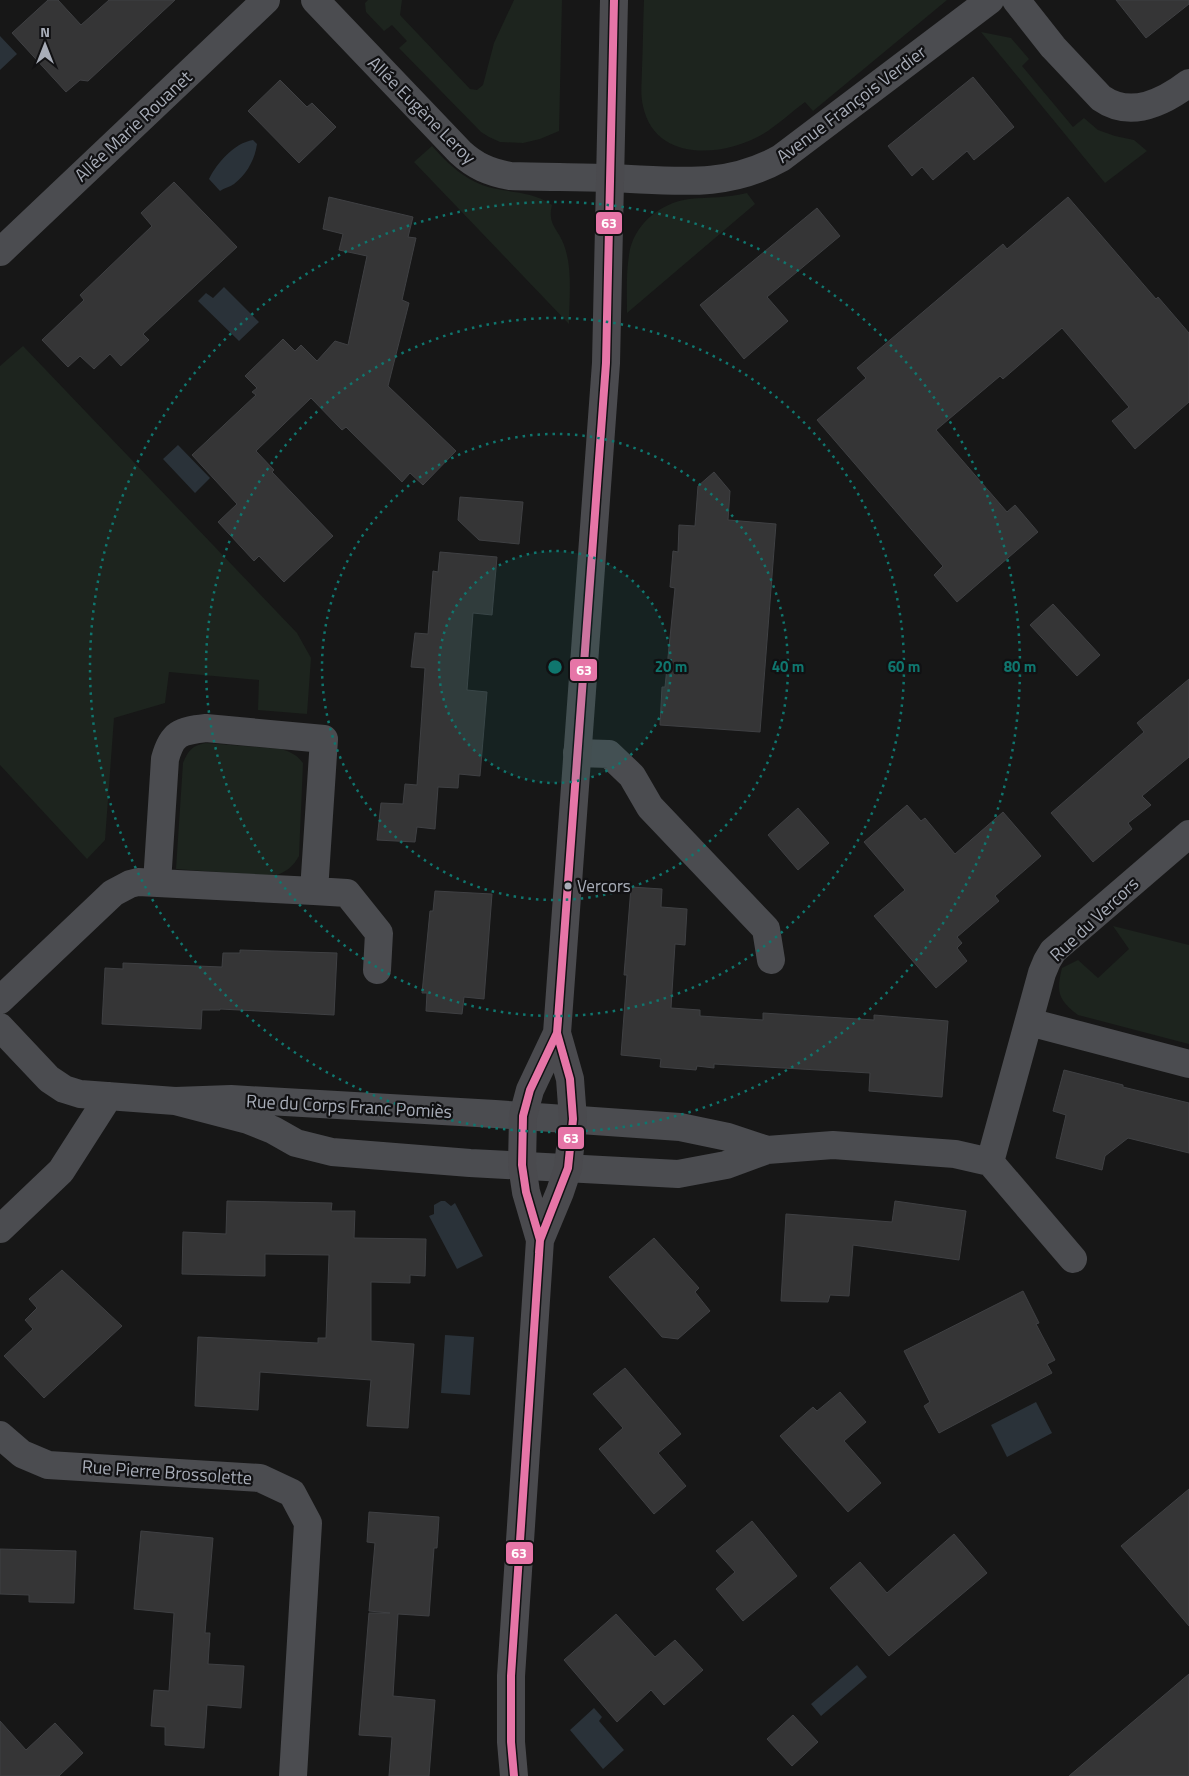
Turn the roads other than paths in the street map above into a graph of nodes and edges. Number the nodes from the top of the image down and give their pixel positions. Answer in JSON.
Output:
{"nodes":[{"id":1,"x":266,"y":0,"type":"edge"},
{"id":2,"x":614,"y":0,"type":"edge"},
{"id":3,"x":990,"y":0,"type":"edge"},
{"id":4,"x":1016,"y":0,"type":"edge"},
{"id":5,"x":323,"y":2,"type":"edge"},
{"id":6,"x":1189,"y":83,"type":"edge"},
{"id":7,"x":609,"y":178,"type":"junction"},
{"id":8,"x":0,"y":252,"type":"edge"},
{"id":9,"x":577,"y":753,"type":"junction"},
{"id":10,"x":1189,"y":834,"type":"edge"},
{"id":11,"x":156,"y":883,"type":"junction"},
{"id":12,"x":314,"y":891,"type":"junction"},
{"id":13,"x":772,"y":960,"type":"dead end"},
{"id":14,"x":377,"y":970,"type":"dead end"},
{"id":15,"x":0,"y":1000,"type":"edge"},
{"id":16,"x":1029,"y":1022,"type":"junction"},
{"id":17,"x":0,"y":1027,"type":"edge"},
{"id":18,"x":557,"y":1033,"type":"junction"},
{"id":19,"x":1189,"y":1064,"type":"edge"},
{"id":20,"x":109,"y":1096,"type":"junction"},
{"id":21,"x":175,"y":1101,"type":"junction"},
{"id":22,"x":523,"y":1116,"type":"junction"},
{"id":23,"x":573,"y":1119,"type":"junction"},
{"id":24,"x":767,"y":1150,"type":"junction"},
{"id":25,"x":990,"y":1162,"type":"junction"},
{"id":26,"x":522,"y":1165,"type":"junction"},
{"id":27,"x":568,"y":1168,"type":"junction"},
{"id":28,"x":0,"y":1229,"type":"edge"},
{"id":29,"x":540,"y":1240,"type":"junction"},
{"id":30,"x":1074,"y":1259,"type":"dead end"},
{"id":31,"x":0,"y":1435,"type":"edge"},
{"id":32,"x":293,"y":1776,"type":"edge"},
{"id":33,"x":514,"y":1776,"type":"edge"}],
"edges":[{"from":1,"to":8,"type":"street","name":"Allée Marie Rouanet"},
{"from":2,"to":7,"type":"main road"},
{"from":3,"to":7,"type":"street","name":"Avenue François Verdier"},
{"from":4,"to":6,"type":"street"},
{"from":5,"to":7,"type":"street","name":"Allée Eugène Leroy"},
{"from":7,"to":9,"type":"main road"},
{"from":9,"to":13,"type":"street"},
{"from":9,"to":18,"type":"main road"},
{"from":10,"to":16,"type":"street","name":"Rue du Vercors"},
{"from":11,"to":12,"type":"street"},
{"from":11,"to":12,"type":"street"},
{"from":11,"to":15,"type":"street"},
{"from":12,"to":14,"type":"street"},
{"from":16,"to":19,"type":"street"},
{"from":16,"to":25,"type":"street","name":"Rue du Vercors"},
{"from":17,"to":20,"type":"street","name":"Rue du Corps Franc Pomiès"},
{"from":18,"to":22,"type":"main road"},
{"from":18,"to":23,"type":"main road"},
{"from":20,"to":21,"type":"street","name":"Rue du Corps Franc Pomiès"},
{"from":20,"to":28,"type":"street"},
{"from":21,"to":22,"type":"street","name":"Rue du Corps Franc Pomiès"},
{"from":21,"to":26,"type":"street","name":"Rue du Corps Franc Pomiès"},
{"from":22,"to":23,"type":"street","name":"Rue du Corps Franc Pomiès"},
{"from":22,"to":26,"type":"main road"},
{"from":23,"to":24,"type":"street","name":"Rue du Corps Franc Pomiès"},
{"from":23,"to":27,"type":"main road"},
{"from":24,"to":25,"type":"street"},
{"from":24,"to":27,"type":"street","name":"Rue du Corps Franc Pomiès"},
{"from":25,"to":30,"type":"street"},
{"from":26,"to":27,"type":"street","name":"Rue du Corps Franc Pomiès"},
{"from":26,"to":29,"type":"main road"},
{"from":27,"to":29,"type":"main road"},
{"from":29,"to":33,"type":"main road"},
{"from":31,"to":32,"type":"street","name":"Rue Pierre Brossolette"}]}
